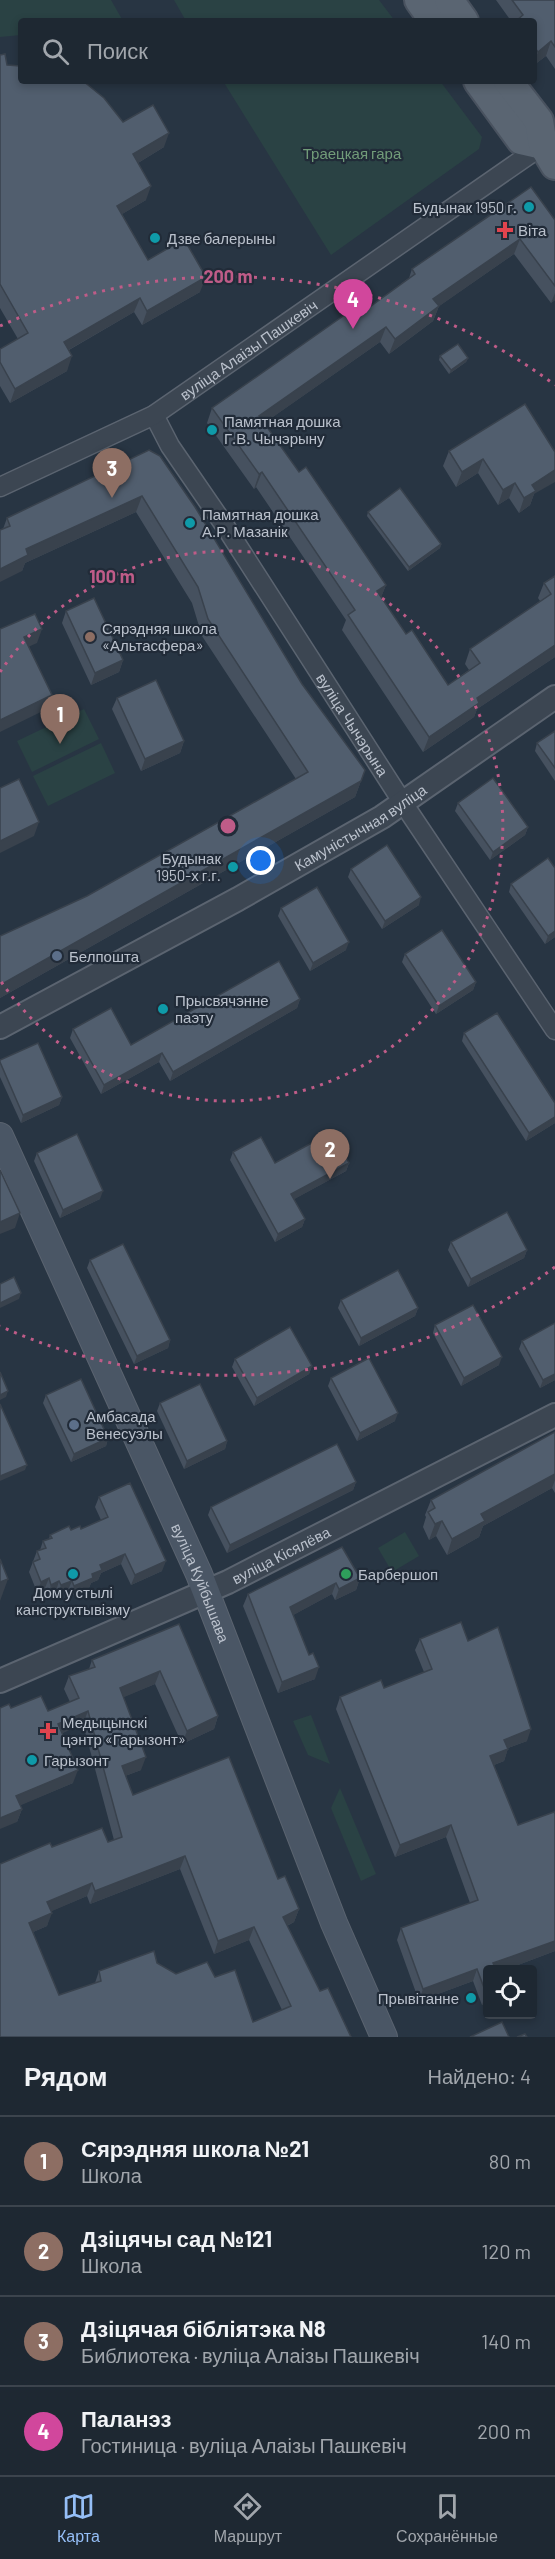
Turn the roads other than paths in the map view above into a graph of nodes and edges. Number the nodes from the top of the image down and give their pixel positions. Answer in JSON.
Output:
{"nodes":[{"id":1,"x":419,"y":0,"type":"edge"},
{"id":2,"x":449,"y":0,"type":"edge"},
{"id":3,"x":432,"y":18,"type":"edge"},
{"id":4,"x":462,"y":18,"type":"edge"},
{"id":5,"x":480,"y":84,"type":"edge"},
{"id":6,"x":510,"y":84,"type":"edge"},
{"id":7,"x":549,"y":155,"type":"edge"},
{"id":8,"x":154,"y":415,"type":"junction"},
{"id":9,"x":0,"y":487,"type":"edge"},
{"id":10,"x":555,"y":697,"type":"edge"},
{"id":11,"x":403,"y":803,"type":"junction"},
{"id":12,"x":0,"y":1027,"type":"edge"},
{"id":13,"x":555,"y":1030,"type":"edge"},
{"id":14,"x":0,"y":1136,"type":"edge"},
{"id":15,"x":555,"y":1415,"type":"edge"},
{"id":16,"x":206,"y":1592,"type":"junction"},
{"id":17,"x":0,"y":1681,"type":"edge"},
{"id":18,"x":384,"y":2037,"type":"edge"}],
"edges":[{"from":1,"to":3,"type":"main road"},
{"from":2,"to":4,"type":"main road"},
{"from":5,"to":7,"type":"main road"},
{"from":6,"to":7,"type":"main road"},
{"from":7,"to":8,"type":"street","name":"вуліца Алаізы Пашкевіч"},
{"from":8,"to":9,"type":"street","name":"вуліца Алаізы Пашкевіч"},
{"from":8,"to":11,"type":"street","name":"вуліца Чычэрына"},
{"from":10,"to":11,"type":"street","name":"Камуністычная вуліца"},
{"from":11,"to":12,"type":"street","name":"Камуністычная вуліца"},
{"from":11,"to":13,"type":"street","name":"вуліца Чычэрына"},
{"from":14,"to":16,"type":"main road","name":"вуліца Куйбышава"},
{"from":15,"to":16,"type":"street","name":"вуліца Кісялёва"},
{"from":16,"to":17,"type":"street","name":"вуліца Кісялёва"},
{"from":16,"to":18,"type":"main road","name":"вуліца Куйбышава"}]}
